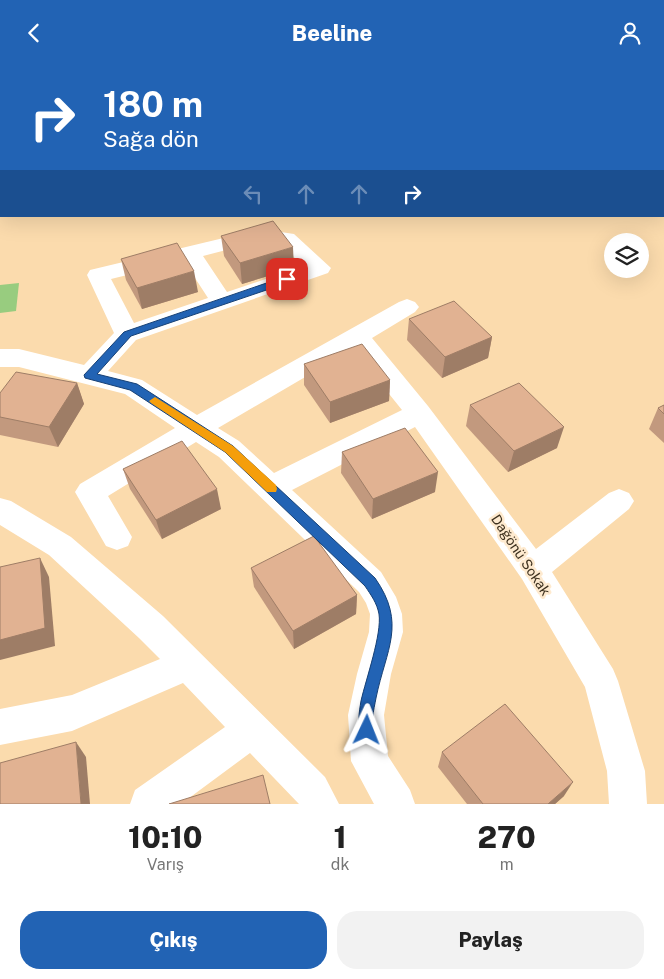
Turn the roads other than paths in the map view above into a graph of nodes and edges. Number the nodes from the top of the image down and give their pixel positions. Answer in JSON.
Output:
{"nodes":[{"id":1,"x":190,"y":252,"type":"junction"},
{"id":2,"x":222,"y":302,"type":"junction"},
{"id":3,"x":407,"y":307,"type":"dead end"},
{"id":4,"x":128,"y":334,"type":"junction"},
{"id":5,"x":356,"y":335,"type":"junction"},
{"id":6,"x":0,"y":358,"type":"edge"},
{"id":7,"x":89,"y":375,"type":"junction"},
{"id":8,"x":419,"y":413,"type":"junction"},
{"id":9,"x":196,"y":427,"type":"junction"},
{"id":10,"x":271,"y":488,"type":"junction"},
{"id":11,"x":619,"y":501,"type":"dead end"},
{"id":12,"x":6,"y":522,"type":"edge"},
{"id":13,"x":117,"y":537,"type":"dead end"},
{"id":14,"x":533,"y":569,"type":"junction"},
{"id":15,"x":188,"y":664,"type":"junction"},
{"id":16,"x":0,"y":727,"type":"edge"},
{"id":17,"x":252,"y":729,"type":"junction"},
{"id":18,"x":149,"y":804,"type":"edge"},
{"id":19,"x":320,"y":804,"type":"edge"},
{"id":20,"x":396,"y":804,"type":"edge"},
{"id":21,"x":628,"y":804,"type":"edge"}],
"edges":[{"from":1,"to":2,"type":"street"},
{"from":1,"to":2,"type":"street"},
{"from":1,"to":4,"type":"street"},
{"from":2,"to":4,"type":"street"},
{"from":3,"to":5,"type":"street"},
{"from":4,"to":7,"type":"street"},
{"from":5,"to":8,"type":"street","name":"Dağönü Sokak"},
{"from":5,"to":9,"type":"street"},
{"from":6,"to":7,"type":"street"},
{"from":7,"to":9,"type":"street"},
{"from":8,"to":10,"type":"street"},
{"from":8,"to":14,"type":"street","name":"Dağönü Sokak"},
{"from":9,"to":10,"type":"street"},
{"from":9,"to":13,"type":"street"},
{"from":10,"to":20,"type":"street"},
{"from":11,"to":14,"type":"street"},
{"from":12,"to":15,"type":"street"},
{"from":14,"to":21,"type":"street","name":"Dağönü Sokak"},
{"from":15,"to":16,"type":"street"},
{"from":15,"to":17,"type":"street"},
{"from":17,"to":18,"type":"street"},
{"from":17,"to":19,"type":"street"}]}
